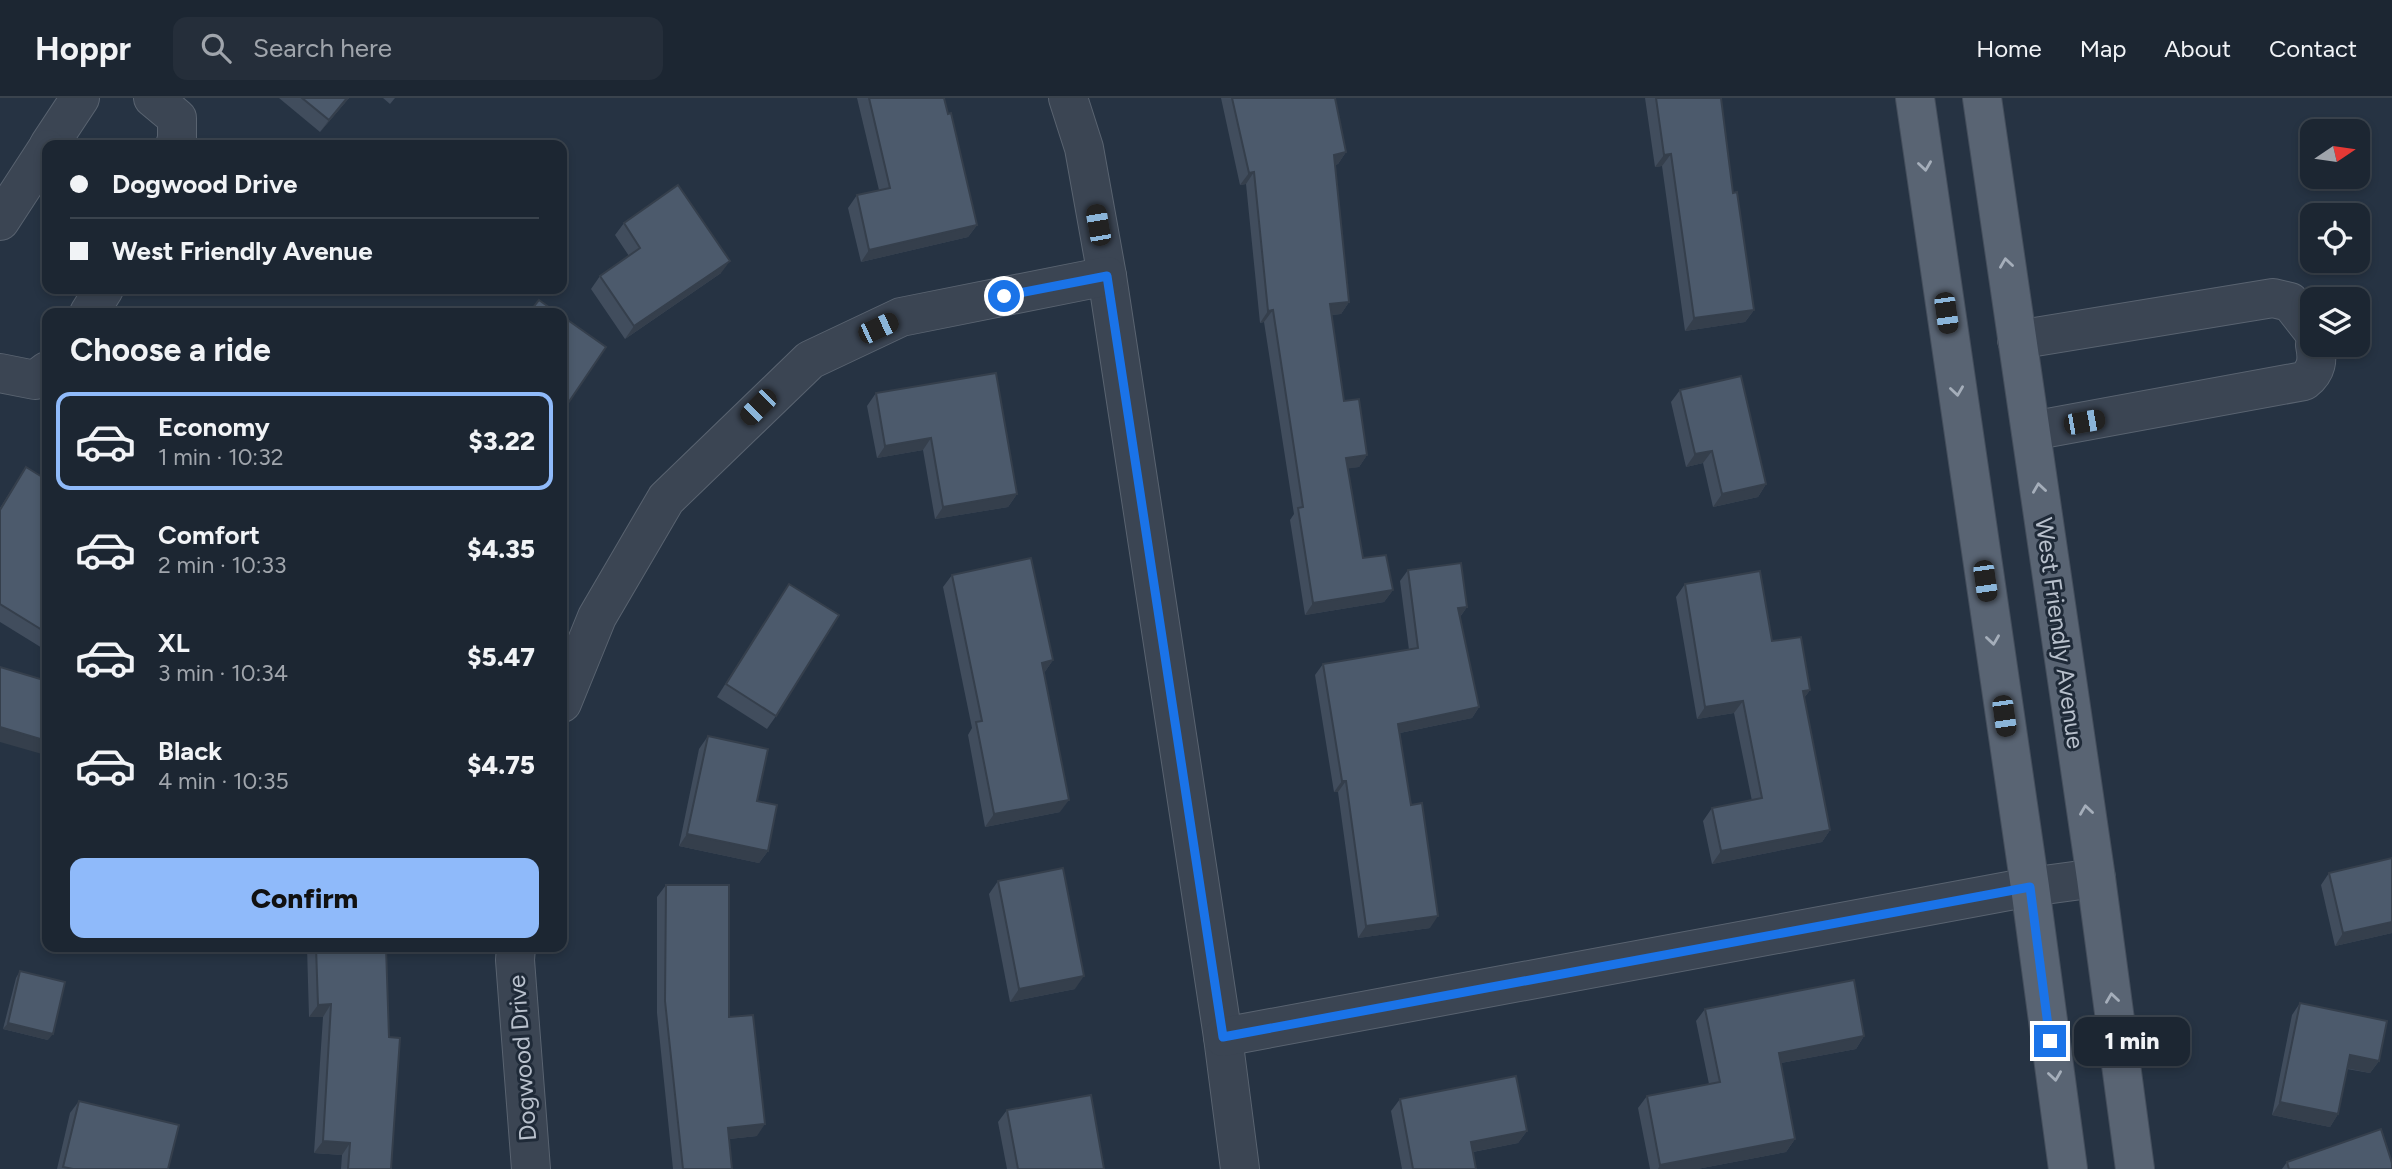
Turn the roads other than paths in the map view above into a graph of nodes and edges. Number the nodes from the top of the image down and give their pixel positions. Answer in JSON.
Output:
{"nodes":[{"id":1,"x":80,"y":98,"type":"edge"},
{"id":2,"x":153,"y":98,"type":"edge"},
{"id":3,"x":1068,"y":98,"type":"edge"},
{"id":4,"x":1915,"y":98,"type":"edge"},
{"id":5,"x":1982,"y":98,"type":"edge"},
{"id":6,"x":53,"y":140,"type":"edge"},
{"id":7,"x":177,"y":140,"type":"edge"},
{"id":8,"x":42,"y":156,"type":"edge"},
{"id":9,"x":0,"y":221,"type":"edge"},
{"id":10,"x":1107,"y":276,"type":"junction"},
{"id":11,"x":2300,"y":315,"type":"edge"},
{"id":12,"x":2017,"y":340,"type":"junction"},
{"id":13,"x":2317,"y":357,"type":"edge"},
{"id":14,"x":0,"y":373,"type":"edge"},
{"id":15,"x":42,"y":375,"type":"edge"},
{"id":16,"x":2031,"y":432,"type":"junction"},
{"id":17,"x":567,"y":691,"type":"edge"},
{"id":18,"x":2096,"y":878,"type":"junction"},
{"id":19,"x":2030,"y":887,"type":"junction"},
{"id":20,"x":516,"y":952,"type":"edge"},
{"id":21,"x":1223,"y":1037,"type":"junction"},
{"id":22,"x":531,"y":1169,"type":"edge"},
{"id":23,"x":1240,"y":1169,"type":"edge"},
{"id":24,"x":2068,"y":1169,"type":"edge"},
{"id":25,"x":2135,"y":1169,"type":"edge"}],
"edges":[{"from":1,"to":6,"type":"street"},
{"from":2,"to":7,"type":"street"},
{"from":3,"to":10,"type":"street"},
{"from":4,"to":19,"type":"main road","one_way":true},
{"from":12,"to":5,"type":"main road","name":"West Friendly Avenue","one_way":true},
{"from":8,"to":9,"type":"street"},
{"from":10,"to":17,"type":"street"},
{"from":10,"to":21,"type":"street"},
{"from":11,"to":12,"type":"street"},
{"from":12,"to":16,"type":"main road","name":"West Friendly Avenue"},
{"from":13,"to":16,"type":"street"},
{"from":14,"to":15,"type":"street"},
{"from":18,"to":16,"type":"main road","name":"West Friendly Avenue","one_way":true},
{"from":18,"to":19,"type":"street"},
{"from":25,"to":18,"type":"main road","name":"West Friendly Avenue","one_way":true},
{"from":19,"to":21,"type":"street"},
{"from":19,"to":24,"type":"main road","one_way":true},
{"from":20,"to":22,"type":"street","name":"Dogwood Drive"},
{"from":21,"to":23,"type":"street"}]}
